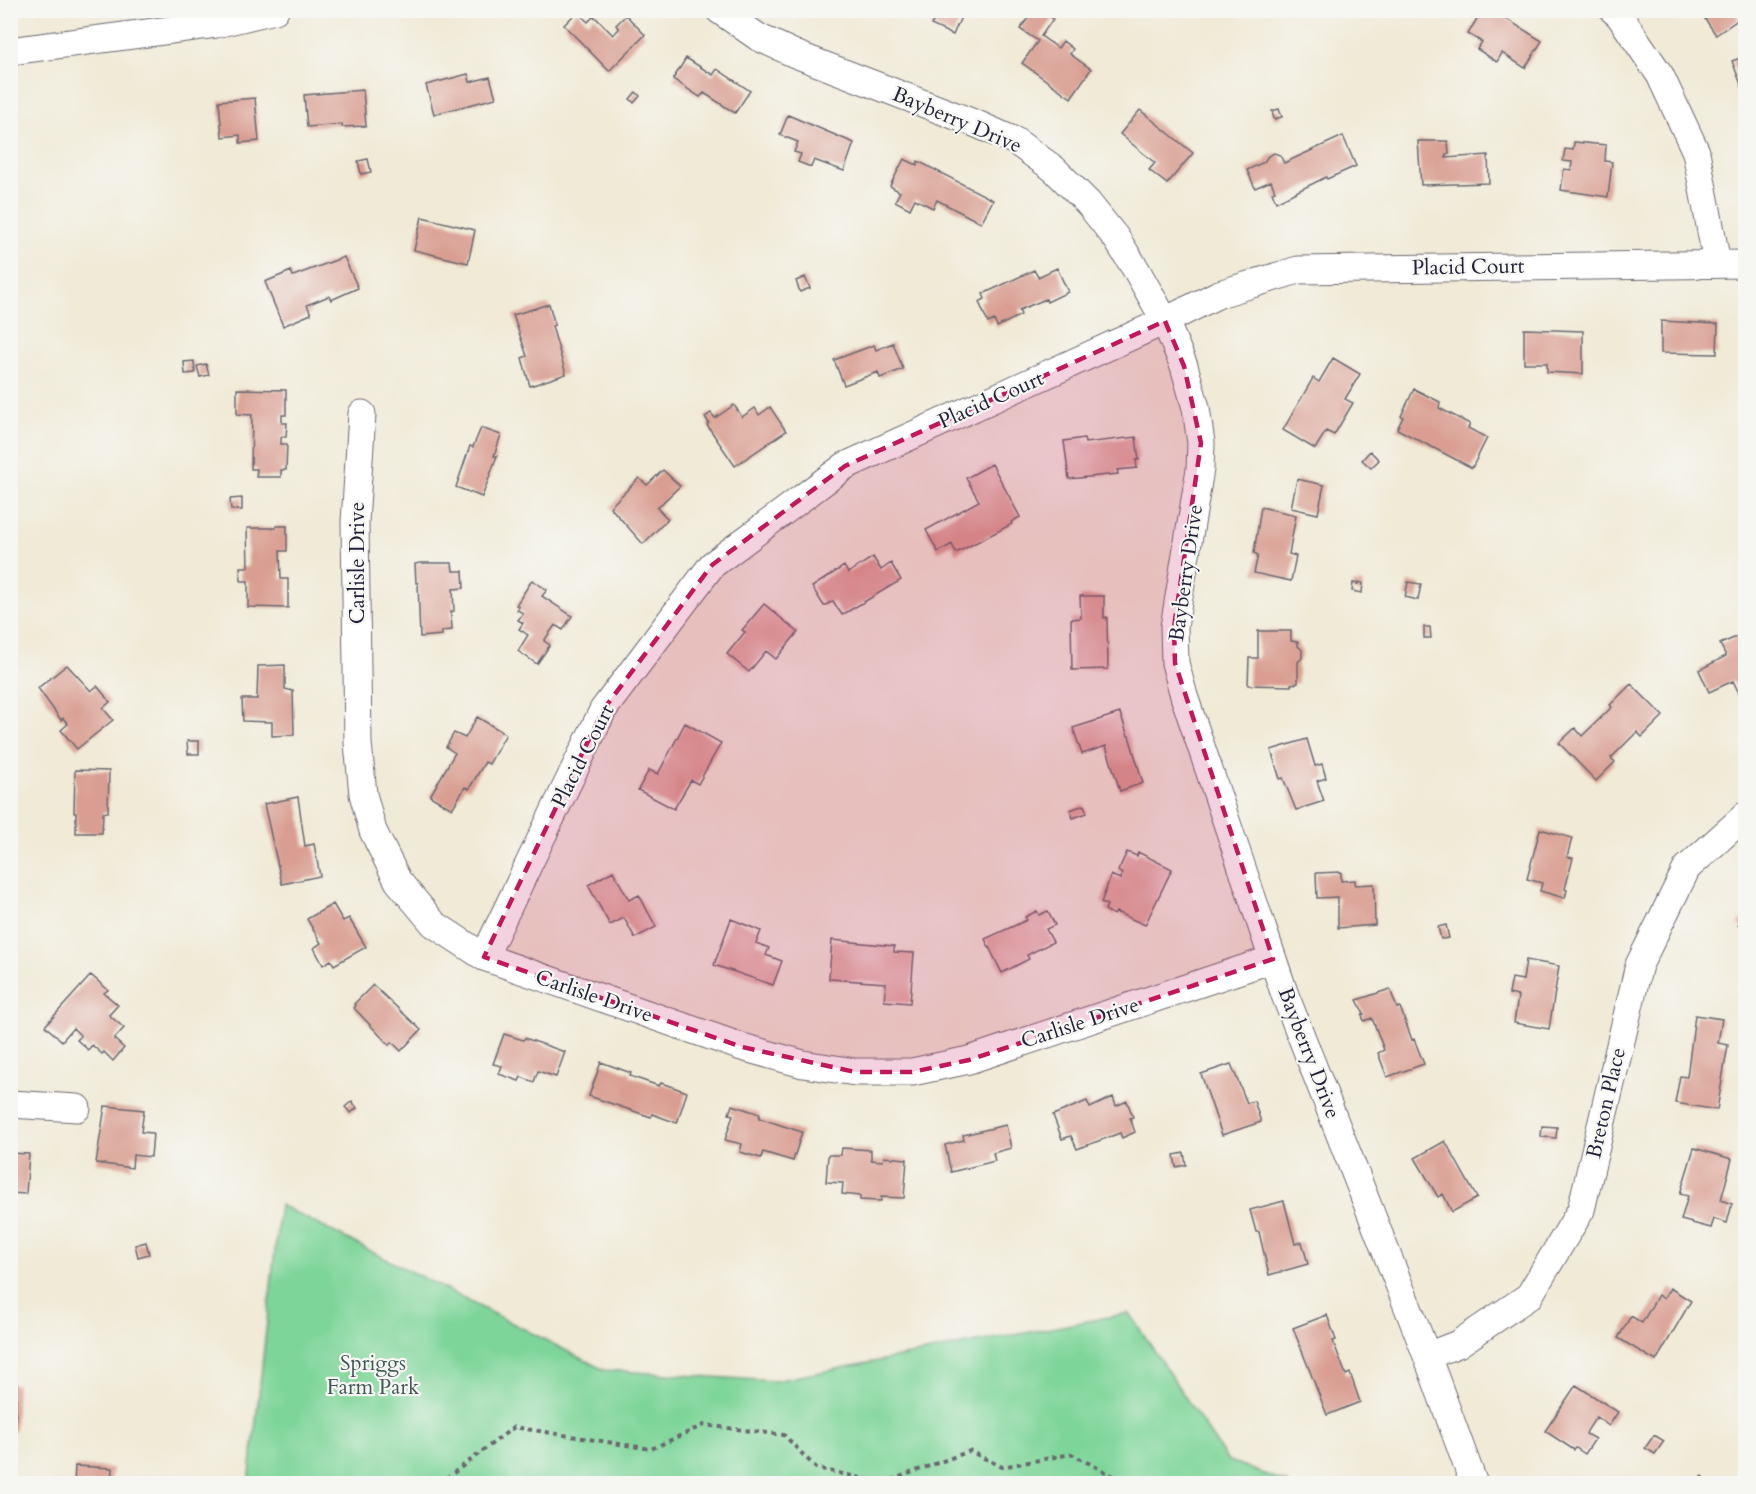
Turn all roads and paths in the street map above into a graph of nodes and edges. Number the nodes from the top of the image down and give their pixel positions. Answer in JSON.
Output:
{"nodes":[{"id":1,"x":275,"y":10,"type":"edge"},
{"id":2,"x":719,"y":10,"type":"edge"},
{"id":3,"x":1613,"y":10,"type":"edge"},
{"id":4,"x":10,"y":51,"type":"edge"},
{"id":5,"x":1717,"y":263,"type":"junction"},
{"id":6,"x":1746,"y":264,"type":"edge"},
{"id":7,"x":1165,"y":321,"type":"junction"},
{"id":8,"x":363,"y":414,"type":"dead end"},
{"id":9,"x":1746,"y":815,"type":"edge"},
{"id":10,"x":484,"y":957,"type":"junction"},
{"id":11,"x":1273,"y":959,"type":"junction"},
{"id":12,"x":10,"y":1104,"type":"edge"},
{"id":13,"x":77,"y":1108,"type":"dead end"},
{"id":14,"x":1427,"y":1356,"type":"junction"},
{"id":15,"x":439,"y":1484,"type":"edge"},
{"id":16,"x":1129,"y":1484,"type":"edge"},
{"id":17,"x":1474,"y":1484,"type":"edge"}],
"edges":[{"from":1,"to":4,"type":"street"},
{"from":2,"to":7,"type":"street","name":"Bayberry Drive"},
{"from":3,"to":5,"type":"street"},
{"from":5,"to":6,"type":"street","name":"Placid Court"},
{"from":5,"to":7,"type":"street","name":"Placid Court"},
{"from":7,"to":10,"type":"street","name":"Placid Court"},
{"from":7,"to":11,"type":"street","name":"Bayberry Drive"},
{"from":8,"to":10,"type":"street","name":"Carlisle Drive"},
{"from":9,"to":14,"type":"street","name":"Breton Place"},
{"from":10,"to":11,"type":"street","name":"Carlisle Drive"},
{"from":11,"to":14,"type":"street","name":"Bayberry Drive"},
{"from":12,"to":13,"type":"street"},
{"from":14,"to":17,"type":"street","name":"Bayberry Drive"},
{"from":15,"to":16,"type":"path"}]}
